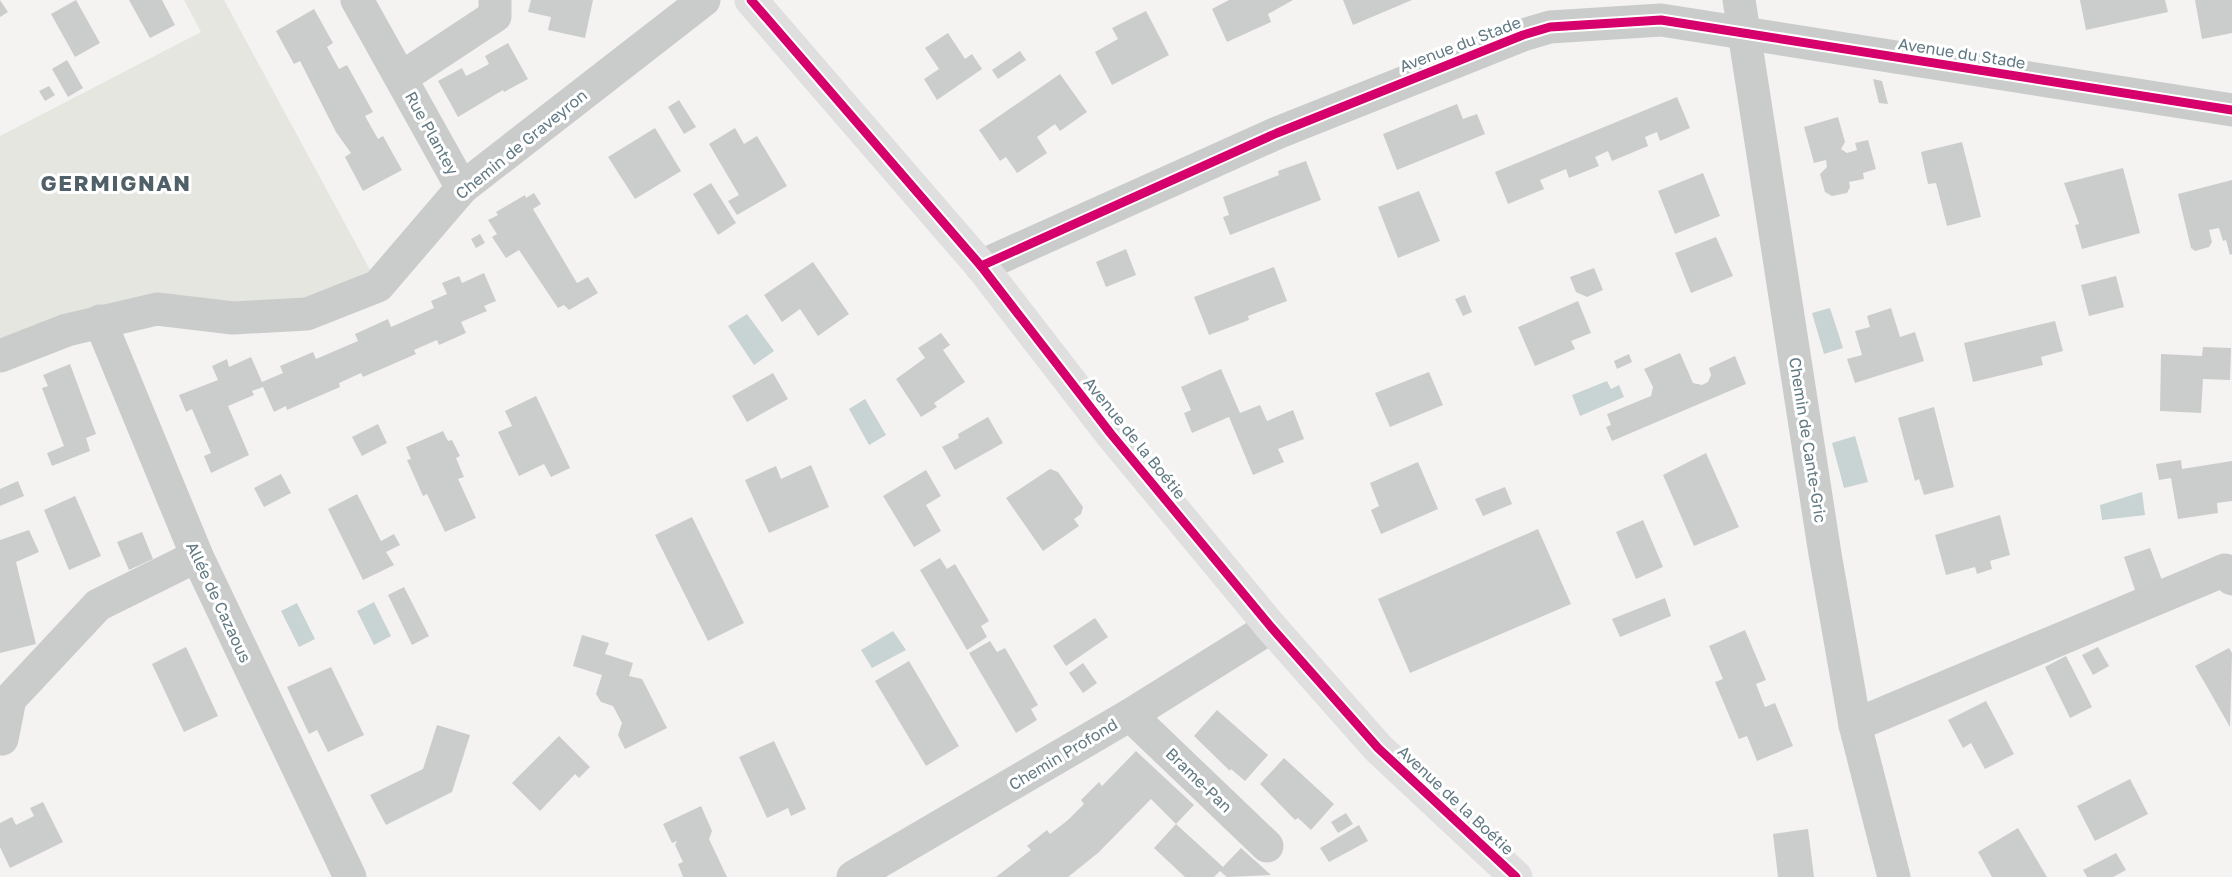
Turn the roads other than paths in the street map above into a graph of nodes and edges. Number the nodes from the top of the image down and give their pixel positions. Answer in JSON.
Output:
{"nodes":[{"id":1,"x":357,"y":0,"type":"edge"},
{"id":2,"x":495,"y":0,"type":"edge"},
{"id":3,"x":704,"y":0,"type":"edge"},
{"id":4,"x":751,"y":0,"type":"edge"},
{"id":5,"x":1739,"y":0,"type":"edge"},
{"id":6,"x":1746,"y":34,"type":"junction"},
{"id":7,"x":401,"y":78,"type":"junction"},
{"id":8,"x":2232,"y":110,"type":"edge"},
{"id":9,"x":462,"y":188,"type":"junction"},
{"id":10,"x":981,"y":266,"type":"junction"},
{"id":11,"x":100,"y":321,"type":"junction"},
{"id":12,"x":0,"y":356,"type":"edge"},
{"id":13,"x":196,"y":556,"type":"junction"},
{"id":14,"x":2232,"y":579,"type":"edge"},
{"id":15,"x":1270,"y":627,"type":"junction"},
{"id":16,"x":1130,"y":715,"type":"junction"},
{"id":17,"x":1855,"y":725,"type":"junction"},
{"id":18,"x":2,"y":739,"type":"dead end"},
{"id":19,"x":1267,"y":846,"type":"dead end"},
{"id":20,"x":875,"y":872,"type":"edge"},
{"id":21,"x":350,"y":877,"type":"edge"},
{"id":22,"x":1516,"y":877,"type":"edge"},
{"id":23,"x":1894,"y":877,"type":"edge"}],
"edges":[{"from":1,"to":7,"type":"street","name":"Rue Plantey"},
{"from":2,"to":7,"type":"street","name":"Rue Plantey"},
{"from":3,"to":9,"type":"street","name":"Chemin de Graveyron"},
{"from":4,"to":10,"type":"main road","name":"Avenue de la Boétie"},
{"from":5,"to":6,"type":"street","name":"Chemin de Cante-Gric"},
{"from":6,"to":8,"type":"street","name":"Avenue du Stade"},
{"from":6,"to":10,"type":"street","name":"Avenue du Stade"},
{"from":6,"to":17,"type":"street","name":"Chemin de Cante-Gric"},
{"from":7,"to":9,"type":"street","name":"Rue Plantey"},
{"from":9,"to":11,"type":"street","name":"Chemin de Graveyron"},
{"from":10,"to":15,"type":"main road","name":"Avenue de la Boétie"},
{"from":11,"to":12,"type":"street","name":"Chemin de Graveyron"},
{"from":11,"to":13,"type":"street","name":"Allée de Cazaous"},
{"from":13,"to":18,"type":"street"},
{"from":13,"to":21,"type":"street","name":"Allée de Cazaous"},
{"from":14,"to":17,"type":"street"},
{"from":15,"to":16,"type":"street","name":"Chemin Profond"},
{"from":15,"to":22,"type":"main road","name":"Avenue de la Boétie"},
{"from":16,"to":19,"type":"street","name":"Brame-Pan"},
{"from":16,"to":20,"type":"street","name":"Chemin Profond"},
{"from":17,"to":23,"type":"street","name":"Chemin de Cante-Gric"}]}
